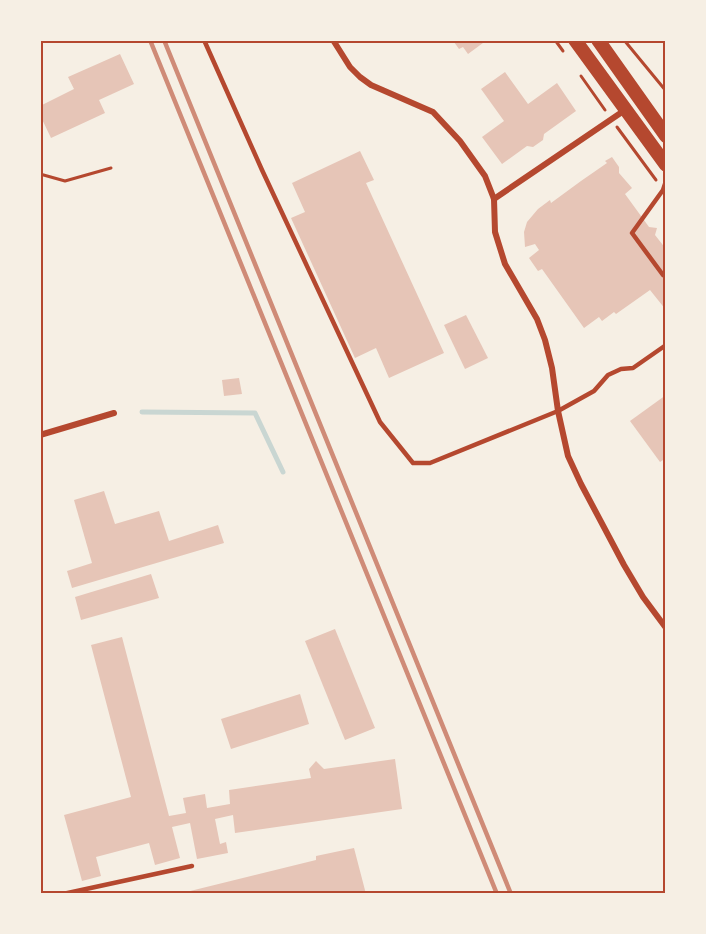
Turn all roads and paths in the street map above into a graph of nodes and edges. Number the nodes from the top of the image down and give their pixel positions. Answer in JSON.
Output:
{"nodes":[{"id":1,"x":204,"y":40,"type":"edge"},
{"id":2,"x":333,"y":40,"type":"edge"},
{"id":3,"x":575,"y":40,"type":"edge"},
{"id":4,"x":624,"y":40,"type":"edge"},
{"id":5,"x":601,"y":42,"type":"edge"},
{"id":6,"x":666,"y":92,"type":"edge"},
{"id":7,"x":625,"y":110,"type":"junction"},
{"id":8,"x":666,"y":136,"type":"edge"},
{"id":9,"x":666,"y":165,"type":"edge"},
{"id":10,"x":111,"y":168,"type":"dead end"},
{"id":11,"x":40,"y":174,"type":"edge"},
{"id":12,"x":666,"y":181,"type":"edge"},
{"id":13,"x":494,"y":199,"type":"junction"},
{"id":14,"x":666,"y":276,"type":"edge"},
{"id":15,"x":666,"y":345,"type":"edge"},
{"id":16,"x":558,"y":411,"type":"junction"},
{"id":17,"x":114,"y":413,"type":"dead end"},
{"id":18,"x":40,"y":435,"type":"edge"},
{"id":19,"x":666,"y":628,"type":"edge"},
{"id":20,"x":192,"y":866,"type":"dead end"},
{"id":21,"x":63,"y":894,"type":"edge"}],
"edges":[{"from":1,"to":16,"type":"lane"},
{"from":2,"to":13,"type":"street"},
{"from":3,"to":7,"type":"main road"},
{"from":4,"to":6,"type":"path"},
{"from":5,"to":8,"type":"main road"},
{"from":7,"to":9,"type":"main road"},
{"from":7,"to":13,"type":"street"},
{"from":10,"to":11,"type":"path"},
{"from":12,"to":14,"type":"lane"},
{"from":13,"to":16,"type":"street"},
{"from":15,"to":16,"type":"lane"},
{"from":16,"to":19,"type":"street"},
{"from":17,"to":18,"type":"street"},
{"from":20,"to":21,"type":"lane"}]}
